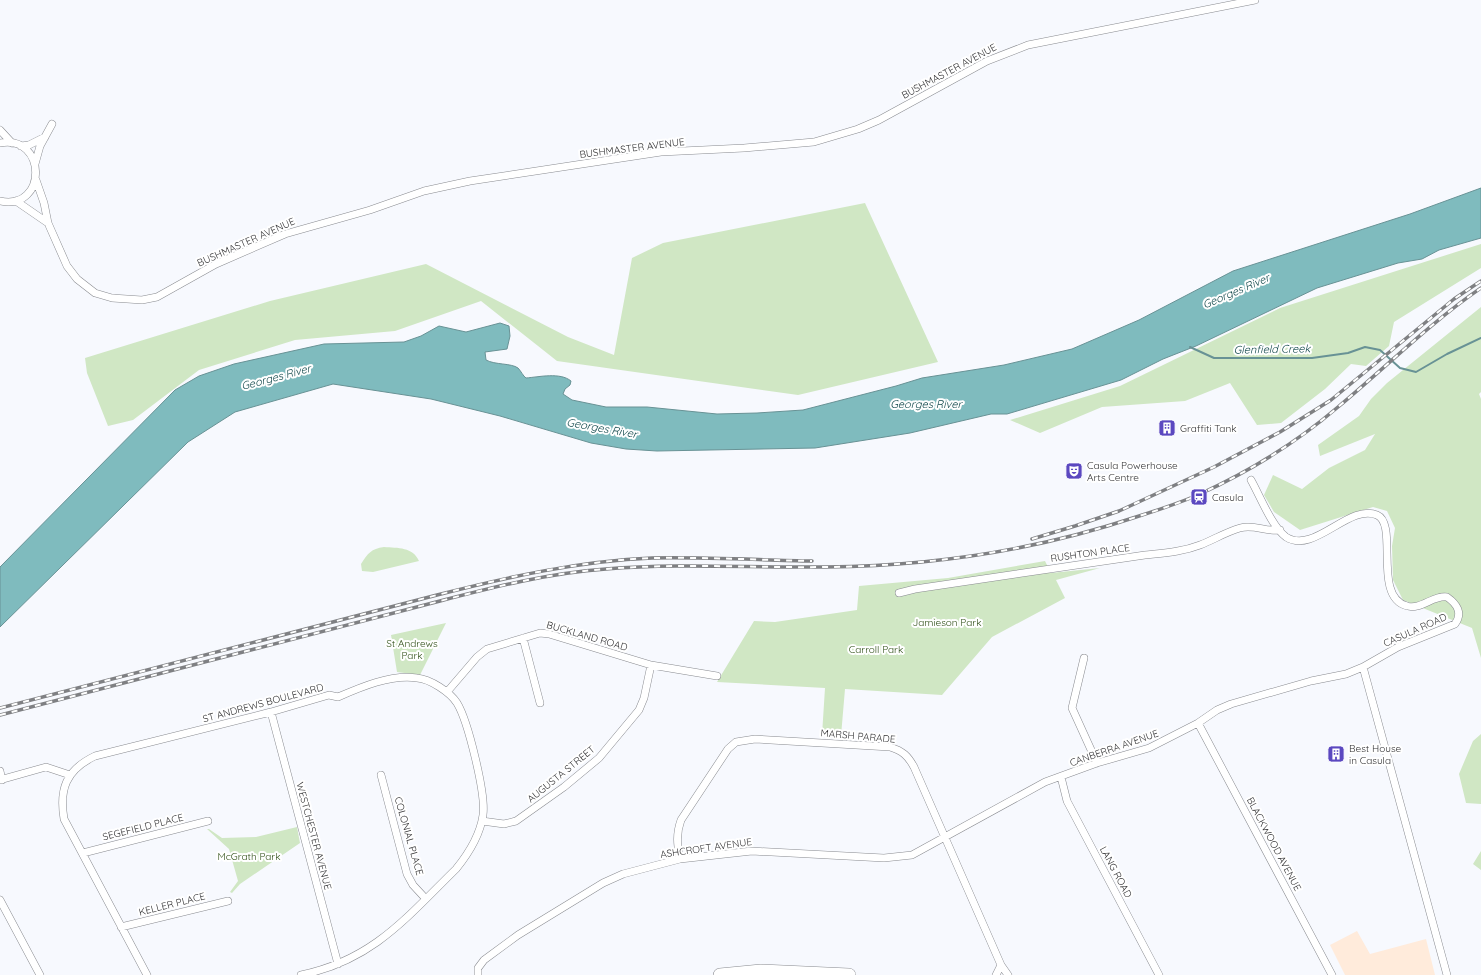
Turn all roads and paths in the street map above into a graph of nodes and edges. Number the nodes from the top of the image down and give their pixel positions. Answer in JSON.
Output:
{"nodes":[{"id":1,"x":1255,"y":0,"type":"edge"},
{"id":2,"x":52,"y":124,"type":"dead end"},
{"id":3,"x":0,"y":130,"type":"edge"},
{"id":4,"x":45,"y":137,"type":"junction"},
{"id":5,"x":0,"y":143,"type":"edge"},
{"id":6,"x":12,"y":143,"type":"junction"},
{"id":7,"x":21,"y":146,"type":"junction"},
{"id":8,"x":35,"y":164,"type":"junction"},
{"id":9,"x":36,"y":180,"type":"junction"},
{"id":10,"x":16,"y":201,"type":"junction"},
{"id":11,"x":1,"y":202,"type":"edge"},
{"id":12,"x":48,"y":223,"type":"junction"},
{"id":13,"x":1251,"y":480,"type":"dead end"},
{"id":14,"x":1280,"y":530,"type":"junction"},
{"id":15,"x":900,"y":593,"type":"dead end"},
{"id":16,"x":523,"y":638,"type":"junction"},
{"id":17,"x":1084,"y":658,"type":"dead end"},
{"id":18,"x":651,"y":665,"type":"junction"},
{"id":19,"x":1363,"y":667,"type":"junction"},
{"id":20,"x":717,"y":676,"type":"dead end"},
{"id":21,"x":447,"y":692,"type":"junction"},
{"id":22,"x":540,"y":703,"type":"dead end"},
{"id":23,"x":271,"y":712,"type":"junction"},
{"id":24,"x":1198,"y":723,"type":"junction"},
{"id":25,"x":1097,"y":764,"type":"junction"},
{"id":26,"x":0,"y":771,"type":"edge"},
{"id":27,"x":70,"y":775,"type":"junction"},
{"id":28,"x":381,"y":775,"type":"dead end"},
{"id":29,"x":1061,"y":777,"type":"junction"},
{"id":30,"x":1,"y":780,"type":"edge"},
{"id":31,"x":208,"y":821,"type":"dead end"},
{"id":32,"x":482,"y":822,"type":"junction"},
{"id":33,"x":945,"y":837,"type":"junction"},
{"id":34,"x":83,"y":853,"type":"junction"},
{"id":35,"x":680,"y":860,"type":"junction"},
{"id":36,"x":425,"y":898,"type":"junction"},
{"id":37,"x":0,"y":900,"type":"edge"},
{"id":38,"x":228,"y":900,"type":"dead end"},
{"id":39,"x":121,"y":927,"type":"junction"},
{"id":40,"x":338,"y":964,"type":"junction"},
{"id":41,"x":1001,"y":964,"type":"junction"},
{"id":42,"x":40,"y":975,"type":"edge"},
{"id":43,"x":147,"y":975,"type":"edge"},
{"id":44,"x":301,"y":975,"type":"edge"},
{"id":45,"x":478,"y":975,"type":"edge"},
{"id":46,"x":720,"y":975,"type":"edge"},
{"id":47,"x":849,"y":975,"type":"edge"},
{"id":48,"x":996,"y":975,"type":"edge"},
{"id":49,"x":1008,"y":975,"type":"edge"},
{"id":50,"x":1159,"y":975,"type":"edge"},
{"id":51,"x":1332,"y":975,"type":"edge"},
{"id":52,"x":1446,"y":975,"type":"edge"}],
"edges":[{"from":1,"to":12,"type":"street","name":"BUSHMASTER AVENUE"},
{"from":2,"to":4,"type":"street"},
{"from":3,"to":6,"type":"street"},
{"from":4,"to":7,"type":"street"},
{"from":4,"to":8,"type":"street"},
{"from":5,"to":6,"type":"street"},
{"from":6,"to":7,"type":"street"},
{"from":7,"to":8,"type":"street"},
{"from":8,"to":9,"type":"street","name":"BUSHMASTER AVENUE"},
{"from":9,"to":10,"type":"street"},
{"from":9,"to":12,"type":"street","name":"BUSHMASTER AVENUE"},
{"from":10,"to":11,"type":"street"},
{"from":10,"to":12,"type":"street"},
{"from":13,"to":14,"type":"street","name":"CASULA ROAD"},
{"from":14,"to":15,"type":"street","name":"RUSHTON PLACE"},
{"from":14,"to":19,"type":"street","name":"CASULA ROAD"},
{"from":16,"to":18,"type":"street","name":"BUCKLAND ROAD"},
{"from":16,"to":21,"type":"street","name":"BUCKLAND ROAD"},
{"from":16,"to":22,"type":"street"},
{"from":17,"to":25,"type":"street"},
{"from":18,"to":20,"type":"street","name":"BUCKLAND ROAD"},
{"from":18,"to":32,"type":"street","name":"AUGUSTA STREET"},
{"from":19,"to":24,"type":"street","name":"CANBERRA AVENUE"},
{"from":19,"to":52,"type":"street"},
{"from":21,"to":23,"type":"street","name":"ST ANDREWS BOULEVARD"},
{"from":21,"to":32,"type":"street","name":"ST ANDREWS BOULEVARD"},
{"from":23,"to":27,"type":"street","name":"ST ANDREWS BOULEVARD"},
{"from":23,"to":40,"type":"street","name":"WESTCHESTER AVENUE"},
{"from":24,"to":25,"type":"street","name":"CANBERRA AVENUE"},
{"from":24,"to":51,"type":"street","name":"BLACKWOOD AVENUE"},
{"from":25,"to":29,"type":"street","name":"CANBERRA AVENUE"},
{"from":26,"to":30,"type":"street"},
{"from":27,"to":30,"type":"street"},
{"from":27,"to":34,"type":"street","name":"ST ANDREWS BOULEVARD"},
{"from":28,"to":36,"type":"street","name":"COLONIAL PLACE"},
{"from":29,"to":33,"type":"street","name":"CANBERRA AVENUE"},
{"from":29,"to":50,"type":"street","name":"LANG ROAD"},
{"from":31,"to":34,"type":"street","name":"SEGEFIELD PLACE"},
{"from":32,"to":36,"type":"street","name":"ST ANDREWS BOULEVARD"},
{"from":33,"to":35,"type":"street","name":"ASHCROFT AVENUE"},
{"from":33,"to":35,"type":"street","name":"MARSH PARADE"},
{"from":33,"to":41,"type":"street","name":"MARSH PARADE"},
{"from":34,"to":39,"type":"street","name":"ST ANDREWS BOULEVARD"},
{"from":35,"to":45,"type":"street","name":"ASHCROFT AVENUE"},
{"from":36,"to":40,"type":"street","name":"ST ANDREWS BOULEVARD"},
{"from":37,"to":42,"type":"street"},
{"from":38,"to":39,"type":"street","name":"KELLER PLACE"},
{"from":39,"to":43,"type":"street","name":"ST ANDREWS BOULEVARD"},
{"from":40,"to":44,"type":"street","name":"ST ANDREWS BOULEVARD"},
{"from":41,"to":48,"type":"street"},
{"from":41,"to":49,"type":"street","name":"MARSH PARADE"},
{"from":46,"to":47,"type":"highway"}]}
